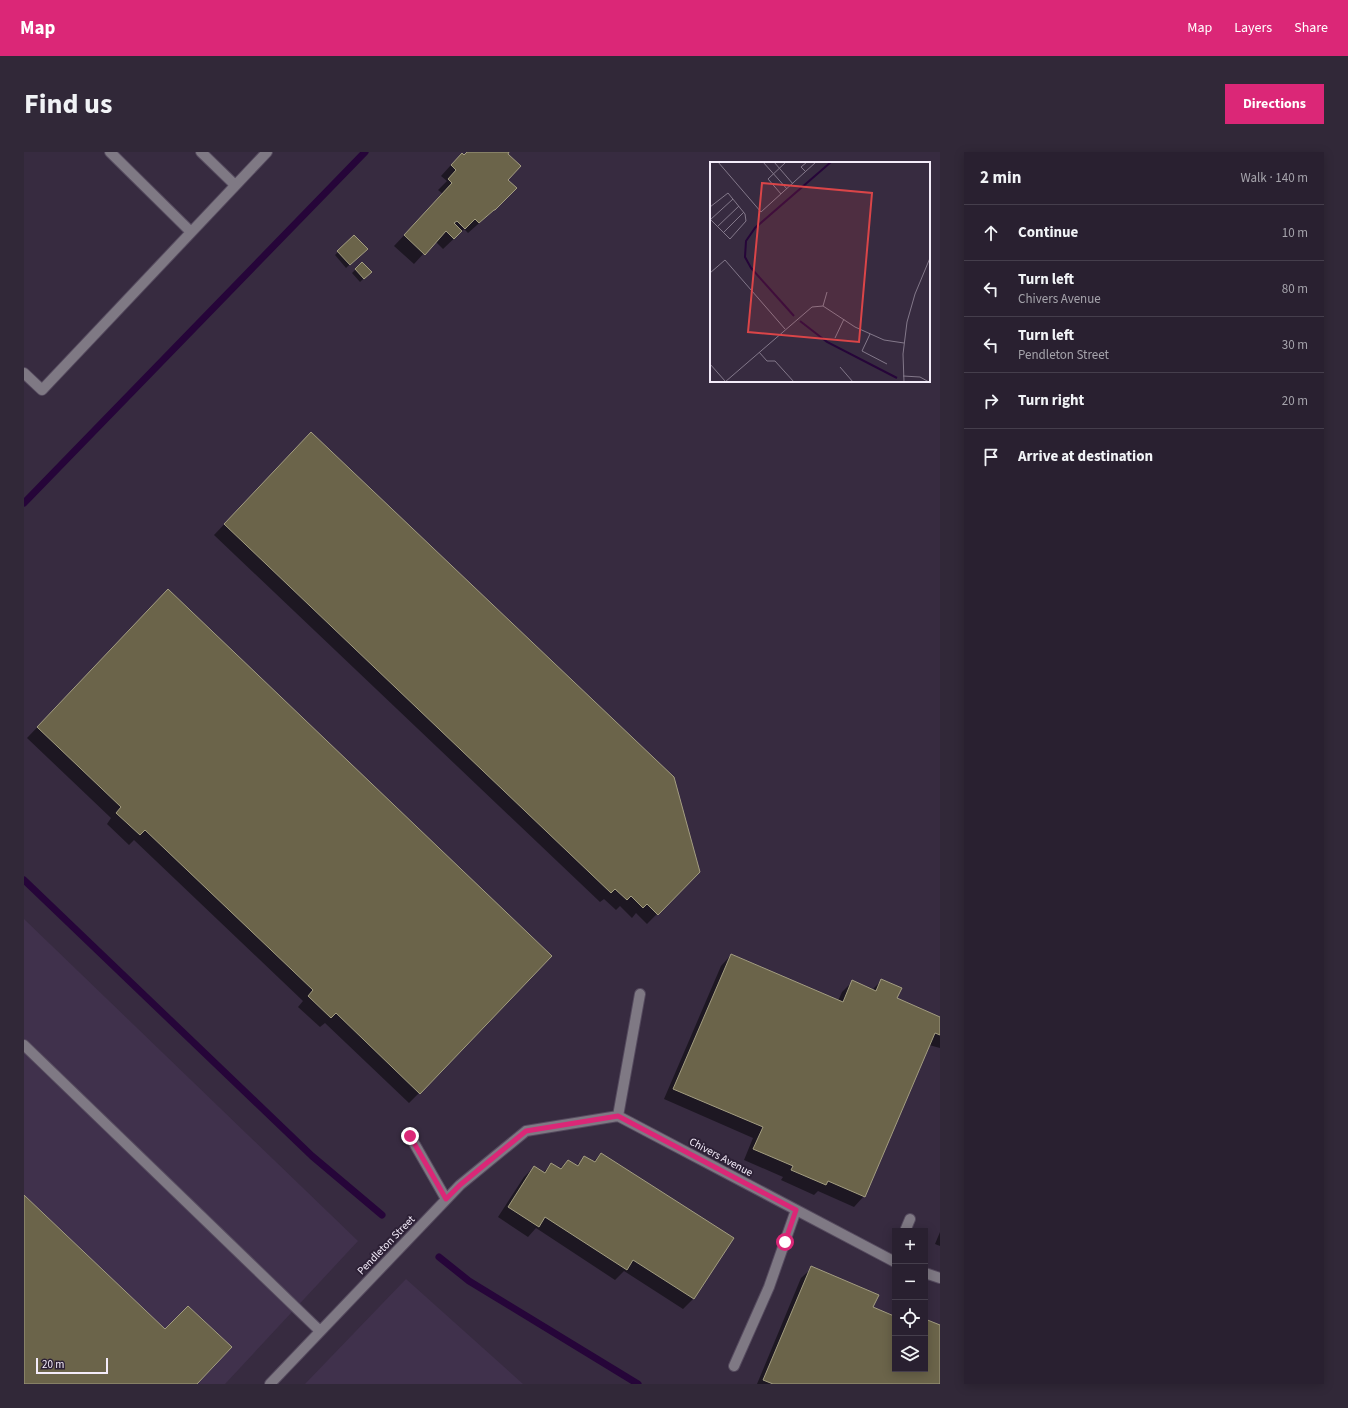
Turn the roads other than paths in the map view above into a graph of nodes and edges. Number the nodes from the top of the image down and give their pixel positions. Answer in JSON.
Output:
{"nodes":[{"id":1,"x":110,"y":152,"type":"edge"},
{"id":2,"x":200,"y":152,"type":"edge"},
{"id":3,"x":267,"y":152,"type":"edge"},
{"id":4,"x":235,"y":185,"type":"junction"},
{"id":5,"x":191,"y":232,"type":"junction"},
{"id":6,"x":24,"y":372,"type":"edge"},
{"id":7,"x":640,"y":994,"type":"dead end"},
{"id":8,"x":24,"y":1045,"type":"edge"},
{"id":9,"x":618,"y":1116,"type":"junction"},
{"id":10,"x":410,"y":1136,"type":"dead end"},
{"id":11,"x":446,"y":1199,"type":"junction"},
{"id":12,"x":796,"y":1210,"type":"junction"},
{"id":13,"x":910,"y":1219,"type":"dead end"},
{"id":14,"x":906,"y":1228,"type":"edge"},
{"id":15,"x":892,"y":1258,"type":"edge"},
{"id":16,"x":928,"y":1274,"type":"edge"},
{"id":17,"x":940,"y":1278,"type":"edge"},
{"id":18,"x":320,"y":1331,"type":"junction"},
{"id":19,"x":734,"y":1366,"type":"dead end"},
{"id":20,"x":270,"y":1384,"type":"edge"}],
"edges":[{"from":1,"to":5,"type":"street"},
{"from":2,"to":4,"type":"street"},
{"from":3,"to":4,"type":"street"},
{"from":4,"to":5,"type":"street"},
{"from":5,"to":6,"type":"street"},
{"from":7,"to":9,"type":"street"},
{"from":8,"to":18,"type":"street"},
{"from":9,"to":11,"type":"street","name":"Pendleton Street"},
{"from":9,"to":12,"type":"street","name":"Chivers Avenue"},
{"from":10,"to":11,"type":"street"},
{"from":11,"to":18,"type":"street","name":"Pendleton Street"},
{"from":12,"to":15,"type":"street","name":"Chivers Avenue"},
{"from":12,"to":19,"type":"street"},
{"from":13,"to":14,"type":"street"},
{"from":16,"to":17,"type":"street"},
{"from":18,"to":20,"type":"street","name":"Pendleton Street"}]}
